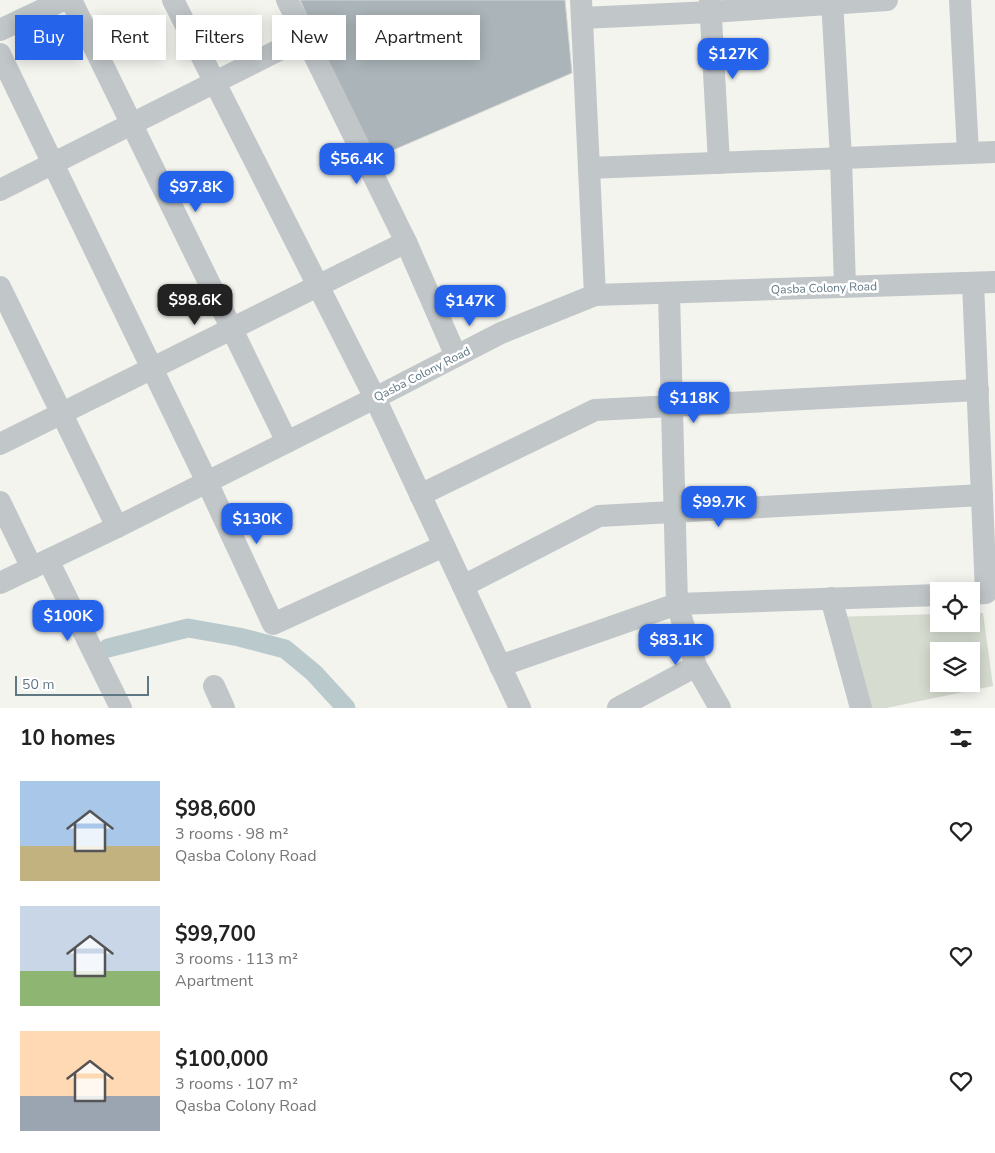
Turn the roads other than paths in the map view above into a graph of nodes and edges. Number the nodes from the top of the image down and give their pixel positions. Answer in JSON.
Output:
{"nodes":[{"id":1,"x":63,"y":0,"type":"edge"},
{"id":2,"x":71,"y":0,"type":"edge"},
{"id":3,"x":173,"y":0,"type":"edge"},
{"id":4,"x":287,"y":0,"type":"edge"},
{"id":5,"x":887,"y":0,"type":"edge"},
{"id":6,"x":960,"y":0,"type":"edge"},
{"id":7,"x":832,"y":1,"type":"edge"},
{"id":8,"x":710,"y":6,"type":"edge"},
{"id":9,"x":582,"y":9,"type":"edge"},
{"id":10,"x":294,"y":15,"type":"edge"},
{"id":11,"x":0,"y":30,"type":"edge"},
{"id":12,"x":0,"y":54,"type":"edge"},
{"id":13,"x":272,"y":54,"type":"edge"},
{"id":14,"x":316,"y":60,"type":"edge"},
{"id":15,"x":215,"y":83,"type":"junction"},
{"id":16,"x":131,"y":124,"type":"junction"},
{"id":17,"x":995,"y":152,"type":"edge"},
{"id":18,"x":968,"y":153,"type":"junction"},
{"id":19,"x":841,"y":158,"type":"junction"},
{"id":20,"x":53,"y":163,"type":"junction"},
{"id":21,"x":719,"y":163,"type":"junction"},
{"id":22,"x":589,"y":168,"type":"junction"},
{"id":23,"x":0,"y":190,"type":"edge"},
{"id":24,"x":406,"y":242,"type":"junction"},
{"id":25,"x":984,"y":282,"type":"edge"},
{"id":26,"x":318,"y":285,"type":"junction"},
{"id":27,"x":0,"y":287,"type":"edge"},
{"id":28,"x":845,"y":287,"type":"junction"},
{"id":29,"x":669,"y":293,"type":"junction"},
{"id":30,"x":595,"y":295,"type":"junction"},
{"id":31,"x":232,"y":329,"type":"junction"},
{"id":32,"x":456,"y":356,"type":"junction"},
{"id":33,"x":152,"y":368,"type":"junction"},
{"id":34,"x":978,"y":390,"type":"junction"},
{"id":35,"x":375,"y":398,"type":"junction"},
{"id":36,"x":672,"y":406,"type":"junction"},
{"id":37,"x":62,"y":413,"type":"junction"},
{"id":38,"x":287,"y":442,"type":"junction"},
{"id":39,"x":0,"y":444,"type":"edge"},
{"id":40,"x":207,"y":482,"type":"junction"},
{"id":41,"x":420,"y":495,"type":"junction"},
{"id":42,"x":982,"y":495,"type":"junction"},
{"id":43,"x":0,"y":502,"type":"edge"},
{"id":44,"x":674,"y":512,"type":"junction"},
{"id":45,"x":117,"y":527,"type":"junction"},
{"id":46,"x":444,"y":546,"type":"junction"},
{"id":47,"x":40,"y":564,"type":"junction"},
{"id":48,"x":0,"y":583,"type":"edge"},
{"id":49,"x":463,"y":586,"type":"junction"},
{"id":50,"x":980,"y":593,"type":"edge"},
{"id":51,"x":930,"y":595,"type":"edge"},
{"id":52,"x":831,"y":598,"type":"junction"},
{"id":53,"x":677,"y":604,"type":"junction"},
{"id":54,"x":500,"y":666,"type":"junction"},
{"id":55,"x":696,"y":666,"type":"junction"},
{"id":56,"x":214,"y":686,"type":"dead end"},
{"id":57,"x":121,"y":708,"type":"edge"},
{"id":58,"x":224,"y":708,"type":"edge"},
{"id":59,"x":520,"y":708,"type":"edge"},
{"id":60,"x":618,"y":708,"type":"edge"},
{"id":61,"x":720,"y":708,"type":"edge"},
{"id":62,"x":861,"y":708,"type":"edge"}],
"edges":[{"from":1,"to":11,"type":"street"},
{"from":2,"to":16,"type":"street"},
{"from":3,"to":15,"type":"street"},
{"from":4,"to":10,"type":"street"},
{"from":5,"to":7,"type":"street"},
{"from":6,"to":18,"type":"street"},
{"from":7,"to":8,"type":"street"},
{"from":7,"to":19,"type":"street"},
{"from":8,"to":9,"type":"street"},
{"from":8,"to":21,"type":"street"},
{"from":9,"to":22,"type":"street"},
{"from":12,"to":20,"type":"street"},
{"from":13,"to":15,"type":"street"},
{"from":14,"to":24,"type":"street"},
{"from":15,"to":16,"type":"street"},
{"from":15,"to":26,"type":"street"},
{"from":16,"to":20,"type":"street"},
{"from":16,"to":31,"type":"street"},
{"from":17,"to":18,"type":"street"},
{"from":18,"to":19,"type":"street"},
{"from":19,"to":21,"type":"street"},
{"from":19,"to":28,"type":"street"},
{"from":20,"to":23,"type":"street"},
{"from":20,"to":33,"type":"street"},
{"from":21,"to":22,"type":"street"},
{"from":22,"to":30,"type":"street"},
{"from":24,"to":26,"type":"street"},
{"from":24,"to":32,"type":"street"},
{"from":25,"to":28,"type":"street","name":"Qasba Colony Road"},
{"from":25,"to":34,"type":"street"},
{"from":26,"to":31,"type":"street"},
{"from":26,"to":35,"type":"street"},
{"from":27,"to":37,"type":"street"},
{"from":28,"to":29,"type":"street","name":"Qasba Colony Road"},
{"from":29,"to":30,"type":"street","name":"Qasba Colony Road"},
{"from":29,"to":36,"type":"street"},
{"from":30,"to":32,"type":"street","name":"Qasba Colony Road"},
{"from":31,"to":33,"type":"street"},
{"from":31,"to":38,"type":"street"},
{"from":32,"to":35,"type":"street","name":"Qasba Colony Road"},
{"from":33,"to":37,"type":"street"},
{"from":33,"to":40,"type":"street"},
{"from":34,"to":36,"type":"street"},
{"from":34,"to":42,"type":"street"},
{"from":35,"to":38,"type":"street","name":"Qasba Colony Road"},
{"from":35,"to":41,"type":"street"},
{"from":36,"to":41,"type":"street"},
{"from":36,"to":44,"type":"street"},
{"from":37,"to":39,"type":"street"},
{"from":37,"to":45,"type":"street"},
{"from":38,"to":40,"type":"street","name":"Qasba Colony Road"},
{"from":40,"to":45,"type":"street","name":"Qasba Colony Road"},
{"from":40,"to":46,"type":"street"},
{"from":41,"to":46,"type":"street"},
{"from":42,"to":44,"type":"street"},
{"from":42,"to":50,"type":"street"},
{"from":43,"to":47,"type":"street"},
{"from":44,"to":49,"type":"street"},
{"from":44,"to":53,"type":"street"},
{"from":45,"to":47,"type":"street","name":"Qasba Colony Road"},
{"from":46,"to":49,"type":"street"},
{"from":47,"to":48,"type":"street","name":"Qasba Colony Road"},
{"from":47,"to":57,"type":"street"},
{"from":49,"to":54,"type":"street"},
{"from":51,"to":52,"type":"street"},
{"from":52,"to":53,"type":"street"},
{"from":52,"to":62,"type":"street"},
{"from":53,"to":54,"type":"street"},
{"from":53,"to":55,"type":"street"},
{"from":54,"to":59,"type":"street"},
{"from":55,"to":60,"type":"street"},
{"from":55,"to":61,"type":"street"},
{"from":56,"to":58,"type":"street"}]}
